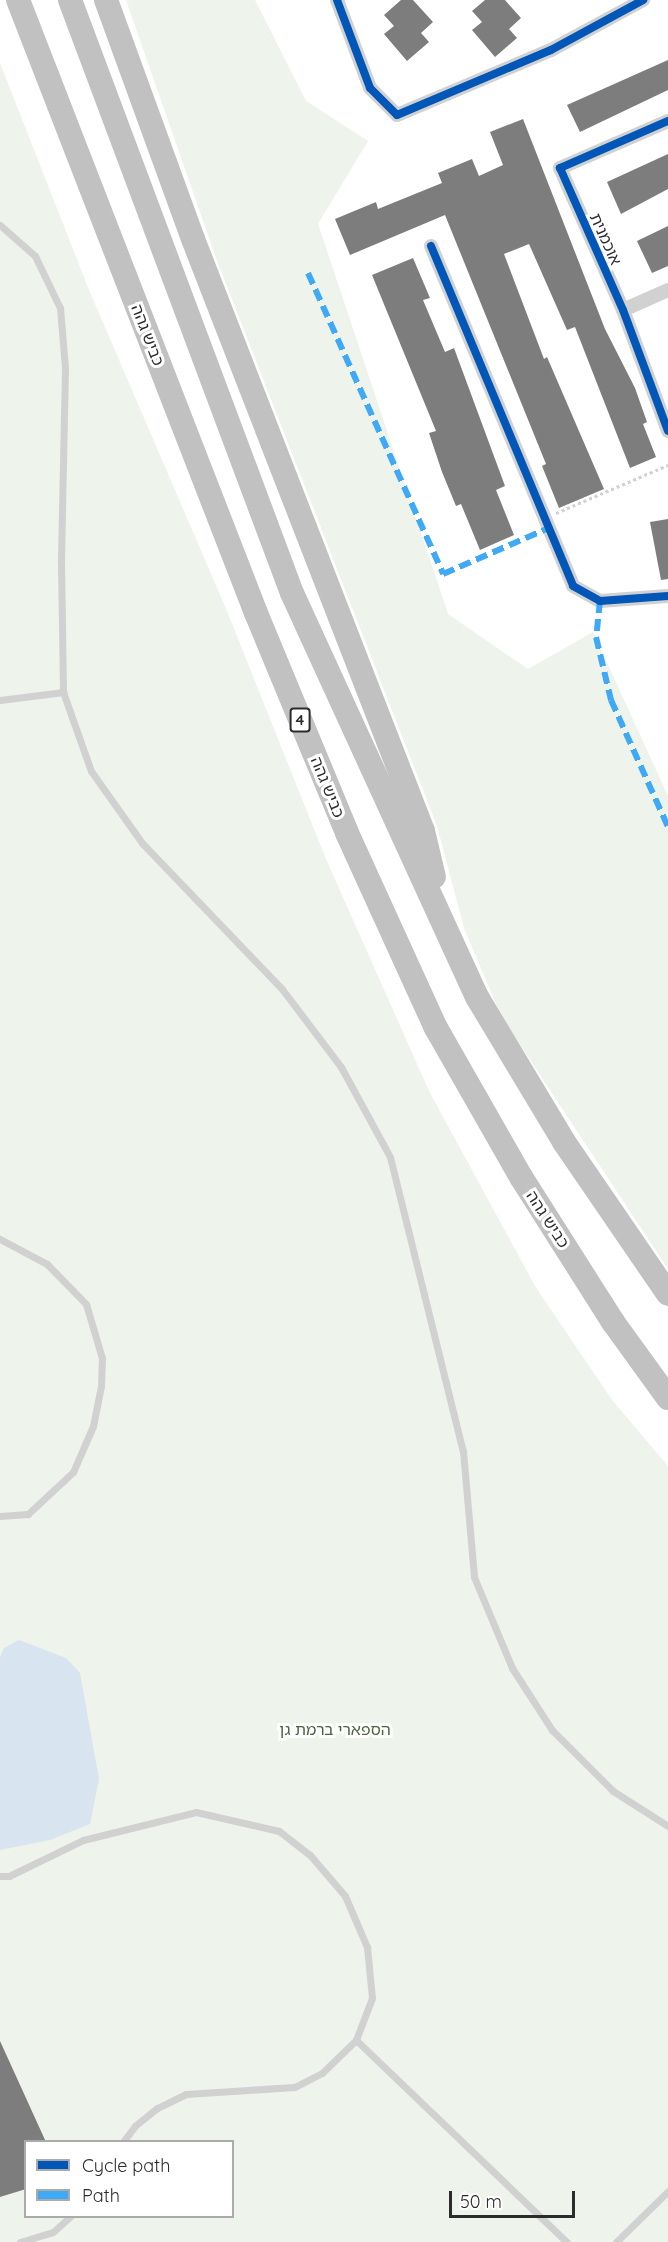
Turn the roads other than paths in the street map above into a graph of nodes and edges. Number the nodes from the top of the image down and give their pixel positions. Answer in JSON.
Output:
{"nodes":[{"id":1,"x":18,"y":0,"type":"edge"},
{"id":2,"x":70,"y":0,"type":"edge"},
{"id":3,"x":106,"y":0,"type":"edge"},
{"id":4,"x":337,"y":0,"type":"edge"},
{"id":5,"x":643,"y":0,"type":"edge"},
{"id":6,"x":668,"y":121,"type":"edge"},
{"id":7,"x":0,"y":225,"type":"edge"},
{"id":8,"x":431,"y":246,"type":"dead end"},
{"id":9,"x":668,"y":290,"type":"edge"},
{"id":10,"x":623,"y":310,"type":"junction"},
{"id":11,"x":668,"y":431,"type":"edge"},
{"id":12,"x":668,"y":596,"type":"edge"},
{"id":13,"x":63,"y":692,"type":"junction"},
{"id":14,"x":0,"y":700,"type":"edge"},
{"id":15,"x":447,"y":932,"type":"junction"},
{"id":16,"x":0,"y":1239,"type":"edge"},
{"id":17,"x":668,"y":1294,"type":"edge"},
{"id":18,"x":668,"y":1398,"type":"edge"},
{"id":19,"x":0,"y":1516,"type":"edge"},
{"id":20,"x":668,"y":1826,"type":"edge"},
{"id":21,"x":0,"y":1876,"type":"edge"},
{"id":22,"x":356,"y":2040,"type":"junction"},
{"id":23,"x":124,"y":2140,"type":"edge"},
{"id":24,"x":668,"y":2191,"type":"edge"},
{"id":25,"x":70,"y":2218,"type":"edge"},
{"id":26,"x":20,"y":2242,"type":"edge"},
{"id":27,"x":567,"y":2242,"type":"edge"},
{"id":28,"x":616,"y":2242,"type":"edge"}],
"edges":[{"from":1,"to":18,"type":"highway","name":"כביש גהה","number":"4"},
{"from":2,"to":15,"type":"highway"},
{"from":3,"to":15,"type":"highway"},
{"from":4,"to":5,"type":"street"},
{"from":6,"to":10,"type":"street","name":"אוכמנית"},
{"from":7,"to":13,"type":"lane"},
{"from":8,"to":12,"type":"street"},
{"from":9,"to":10,"type":"street"},
{"from":10,"to":11,"type":"street","name":"אוכמנית"},
{"from":13,"to":14,"type":"lane"},
{"from":13,"to":20,"type":"lane"},
{"from":15,"to":17,"type":"highway"},
{"from":16,"to":19,"type":"lane"},
{"from":21,"to":22,"type":"lane"},
{"from":22,"to":23,"type":"lane"},
{"from":22,"to":27,"type":"lane"},
{"from":24,"to":28,"type":"lane"},
{"from":25,"to":26,"type":"lane"}]}
